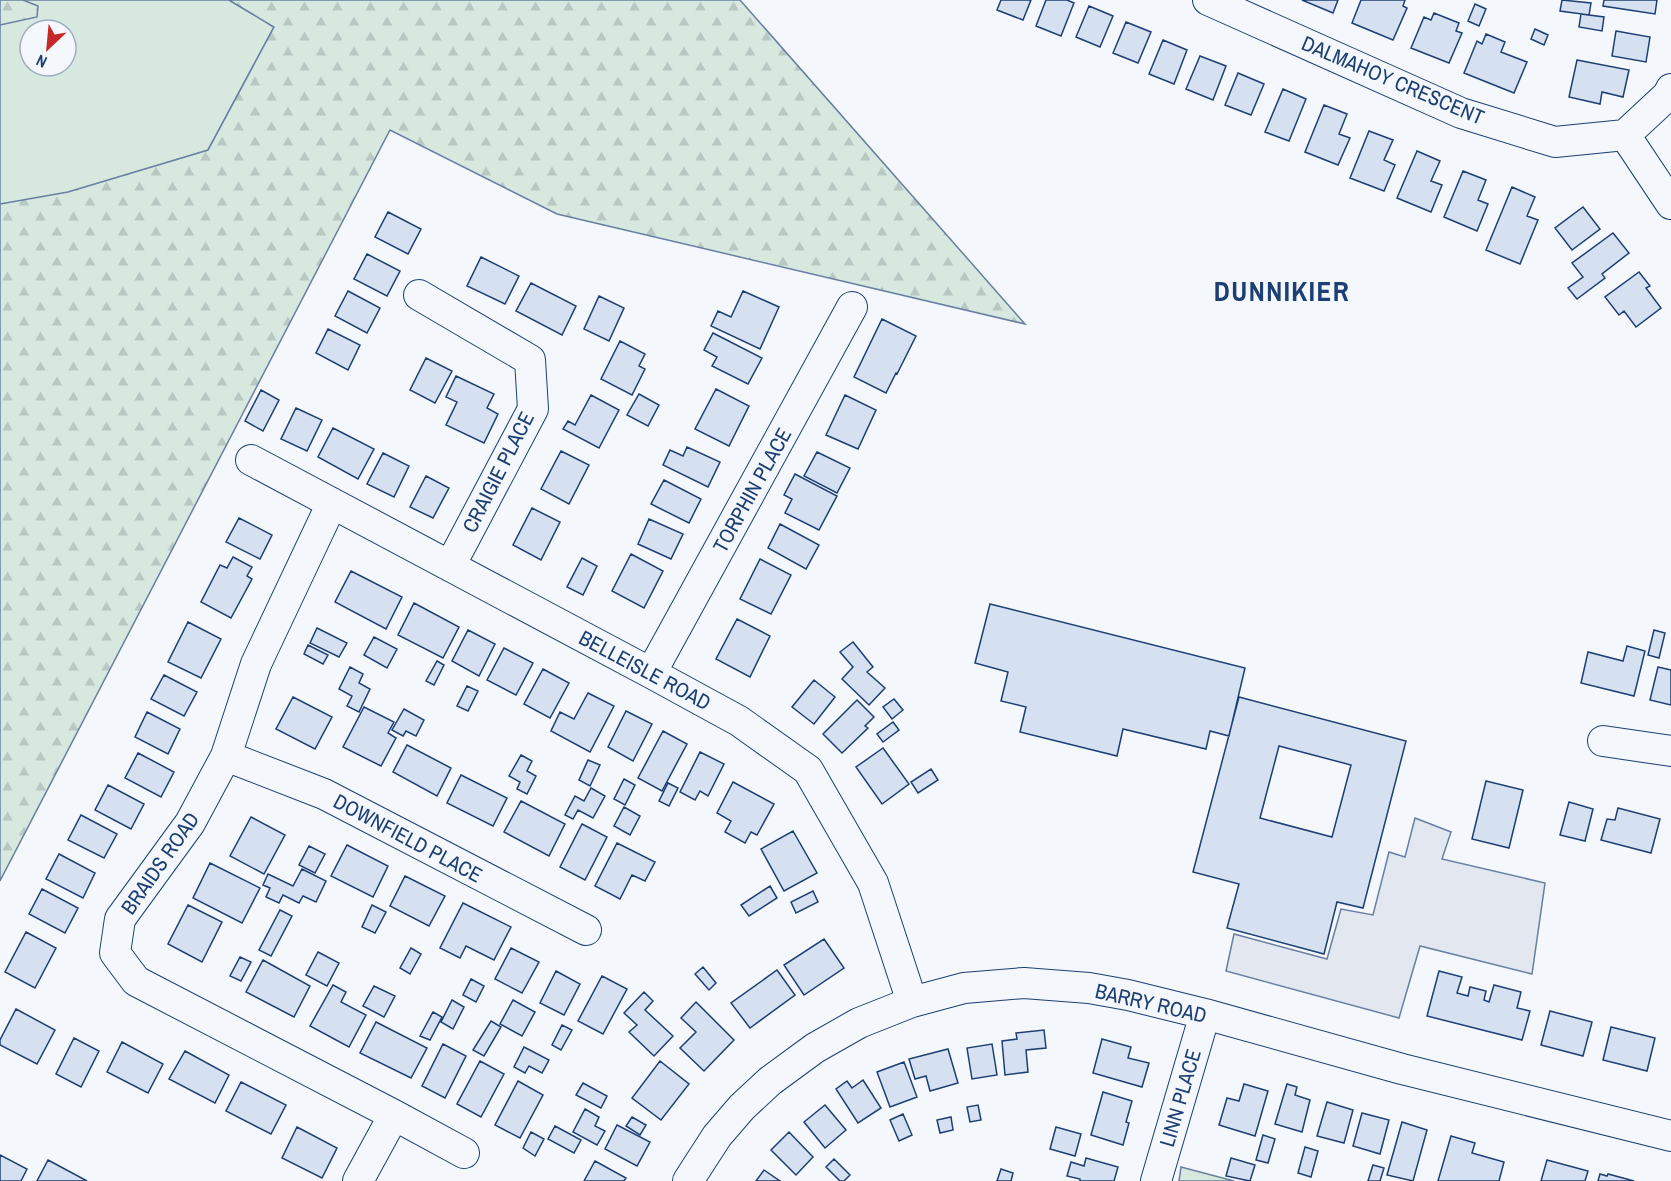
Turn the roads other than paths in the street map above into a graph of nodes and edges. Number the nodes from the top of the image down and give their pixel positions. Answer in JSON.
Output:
{"nodes":[{"id":1,"x":1208,"y":0,"type":"edge"},
{"id":2,"x":1671,"y":89,"type":"edge"},
{"id":3,"x":1625,"y":135,"type":"junction"},
{"id":4,"x":1671,"y":204,"type":"edge"},
{"id":5,"x":419,"y":295,"type":"dead end"},
{"id":6,"x":852,"y":307,"type":"dead end"},
{"id":7,"x":251,"y":460,"type":"dead end"},
{"id":8,"x":332,"y":503,"type":"junction"},
{"id":9,"x":450,"y":566,"type":"junction"},
{"id":10,"x":651,"y":673,"type":"junction"},
{"id":11,"x":1604,"y":741,"type":"dead end"},
{"id":12,"x":1671,"y":751,"type":"edge"},
{"id":13,"x":226,"y":756,"type":"junction"},
{"id":14,"x":586,"y":930,"type":"dead end"},
{"id":15,"x":912,"y":1002,"type":"junction"},
{"id":16,"x":1205,"y":1014,"type":"junction"},
{"id":17,"x":394,"y":1115,"type":"junction"},
{"id":18,"x":1671,"y":1136,"type":"edge"},
{"id":19,"x":464,"y":1153,"type":"dead end"},
{"id":20,"x":358,"y":1181,"type":"edge"},
{"id":21,"x":688,"y":1181,"type":"edge"},
{"id":22,"x":1156,"y":1181,"type":"edge"}],
"edges":[{"from":1,"to":3,"type":"street","name":"DALMAHOY CRESCENT"},
{"from":2,"to":3,"type":"street"},
{"from":3,"to":4,"type":"street"},
{"from":5,"to":9,"type":"street","name":"CRAIGIE PLACE"},
{"from":6,"to":10,"type":"street","name":"TORPHIN PLACE"},
{"from":7,"to":8,"type":"street","name":"BELLEISLE ROAD"},
{"from":8,"to":9,"type":"street","name":"BELLEISLE ROAD"},
{"from":8,"to":13,"type":"street","name":"BRAIDS ROAD"},
{"from":9,"to":10,"type":"street","name":"BELLEISLE ROAD"},
{"from":10,"to":15,"type":"street","name":"BELLEISLE ROAD"},
{"from":11,"to":12,"type":"street"},
{"from":13,"to":14,"type":"street","name":"DOWNFIELD PLACE"},
{"from":13,"to":17,"type":"street","name":"BRAIDS ROAD"},
{"from":15,"to":16,"type":"street","name":"BARRY ROAD"},
{"from":15,"to":21,"type":"street","name":"BARRY ROAD"},
{"from":16,"to":18,"type":"street","name":"BARRY ROAD"},
{"from":16,"to":22,"type":"street","name":"LINN PLACE"},
{"from":17,"to":19,"type":"street","name":"BRAIDS ROAD"},
{"from":17,"to":20,"type":"street"}]}
